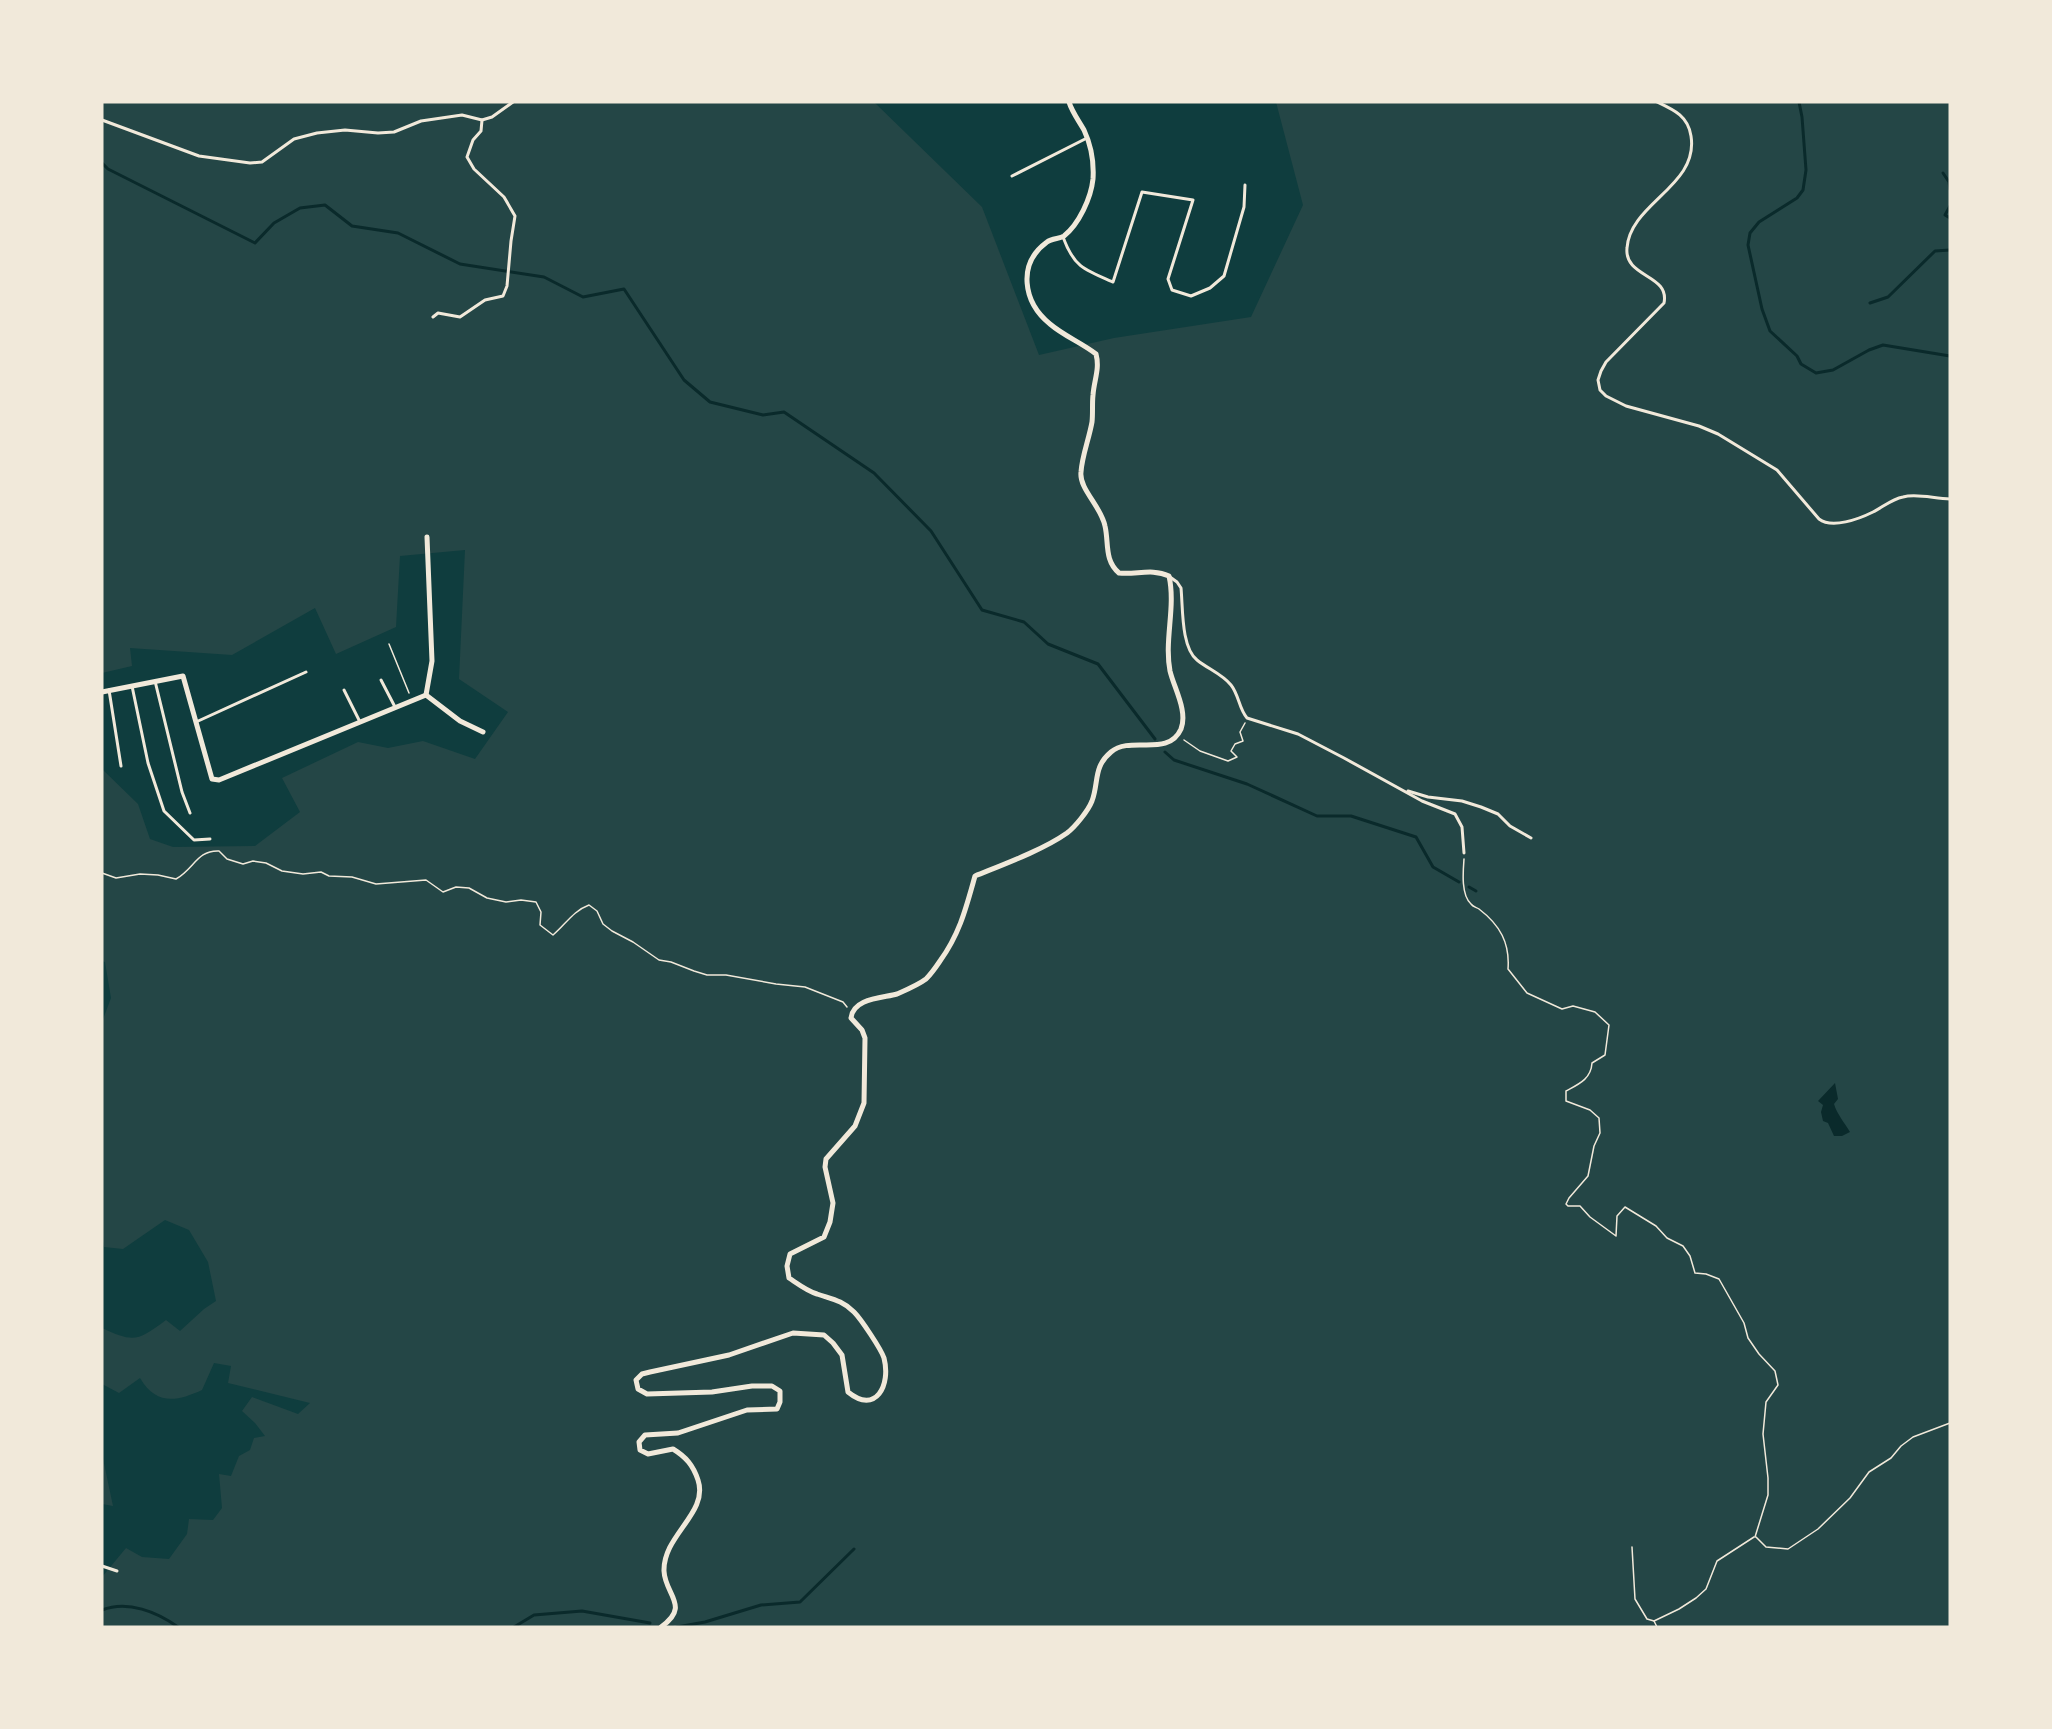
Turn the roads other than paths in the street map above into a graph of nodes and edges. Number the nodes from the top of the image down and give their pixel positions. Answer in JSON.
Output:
{"nodes":[{"id":1,"x":513,"y":102,"type":"edge"},
{"id":2,"x":1069,"y":102,"type":"edge"},
{"id":3,"x":1657,"y":102,"type":"edge"},
{"id":4,"x":102,"y":120,"type":"edge"},
{"id":5,"x":482,"y":120,"type":"junction"},
{"id":6,"x":1087,"y":138,"type":"junction"},
{"id":7,"x":1012,"y":176,"type":"dead end"},
{"id":8,"x":1245,"y":185,"type":"dead end"},
{"id":9,"x":1063,"y":237,"type":"junction"},
{"id":10,"x":433,"y":317,"type":"dead end"},
{"id":11,"x":1950,"y":499,"type":"edge"},
{"id":12,"x":428,"y":537,"type":"dead end"},
{"id":13,"x":1169,"y":576,"type":"junction"},
{"id":14,"x":306,"y":672,"type":"dead end"},
{"id":15,"x":381,"y":680,"type":"dead end"},
{"id":16,"x":155,"y":681,"type":"junction"},
{"id":17,"x":132,"y":686,"type":"junction"},
{"id":18,"x":109,"y":690,"type":"junction"},
{"id":19,"x":344,"y":690,"type":"dead end"},
{"id":20,"x":102,"y":692,"type":"edge"},
{"id":21,"x":426,"y":695,"type":"junction"},
{"id":22,"x":395,"y":706,"type":"junction"},
{"id":23,"x":360,"y":722,"type":"junction"},
{"id":24,"x":196,"y":723,"type":"junction"},
{"id":25,"x":483,"y":732,"type":"dead end"},
{"id":26,"x":122,"y":766,"type":"dead end"},
{"id":27,"x":1403,"y":789,"type":"junction"},
{"id":28,"x":190,"y":813,"type":"dead end"},
{"id":29,"x":1531,"y":838,"type":"dead end"},
{"id":30,"x":210,"y":839,"type":"dead end"},
{"id":31,"x":1464,"y":853,"type":"road end"},
{"id":32,"x":102,"y":1566,"type":"edge"},
{"id":33,"x":117,"y":1571,"type":"dead end"},
{"id":34,"x":661,"y":1627,"type":"edge"}],
"edges":[{"from":1,"to":5,"type":"lane"},
{"from":2,"to":6,"type":"street"},
{"from":3,"to":11,"type":"lane"},
{"from":4,"to":5,"type":"lane"},
{"from":5,"to":10,"type":"lane"},
{"from":6,"to":7,"type":"lane"},
{"from":6,"to":9,"type":"street"},
{"from":8,"to":9,"type":"lane"},
{"from":9,"to":13,"type":"street"},
{"from":12,"to":21,"type":"street"},
{"from":13,"to":27,"type":"lane"},
{"from":13,"to":34,"type":"street"},
{"from":14,"to":24,"type":"lane"},
{"from":15,"to":22,"type":"lane"},
{"from":16,"to":17,"type":"street"},
{"from":16,"to":24,"type":"street"},
{"from":16,"to":28,"type":"lane"},
{"from":17,"to":18,"type":"street"},
{"from":17,"to":30,"type":"lane"},
{"from":18,"to":20,"type":"street"},
{"from":18,"to":26,"type":"lane"},
{"from":19,"to":23,"type":"lane"},
{"from":21,"to":22,"type":"street"},
{"from":21,"to":25,"type":"street"},
{"from":22,"to":23,"type":"street"},
{"from":23,"to":24,"type":"street"},
{"from":27,"to":29,"type":"lane"},
{"from":27,"to":31,"type":"lane"},
{"from":32,"to":33,"type":"lane"}]}
